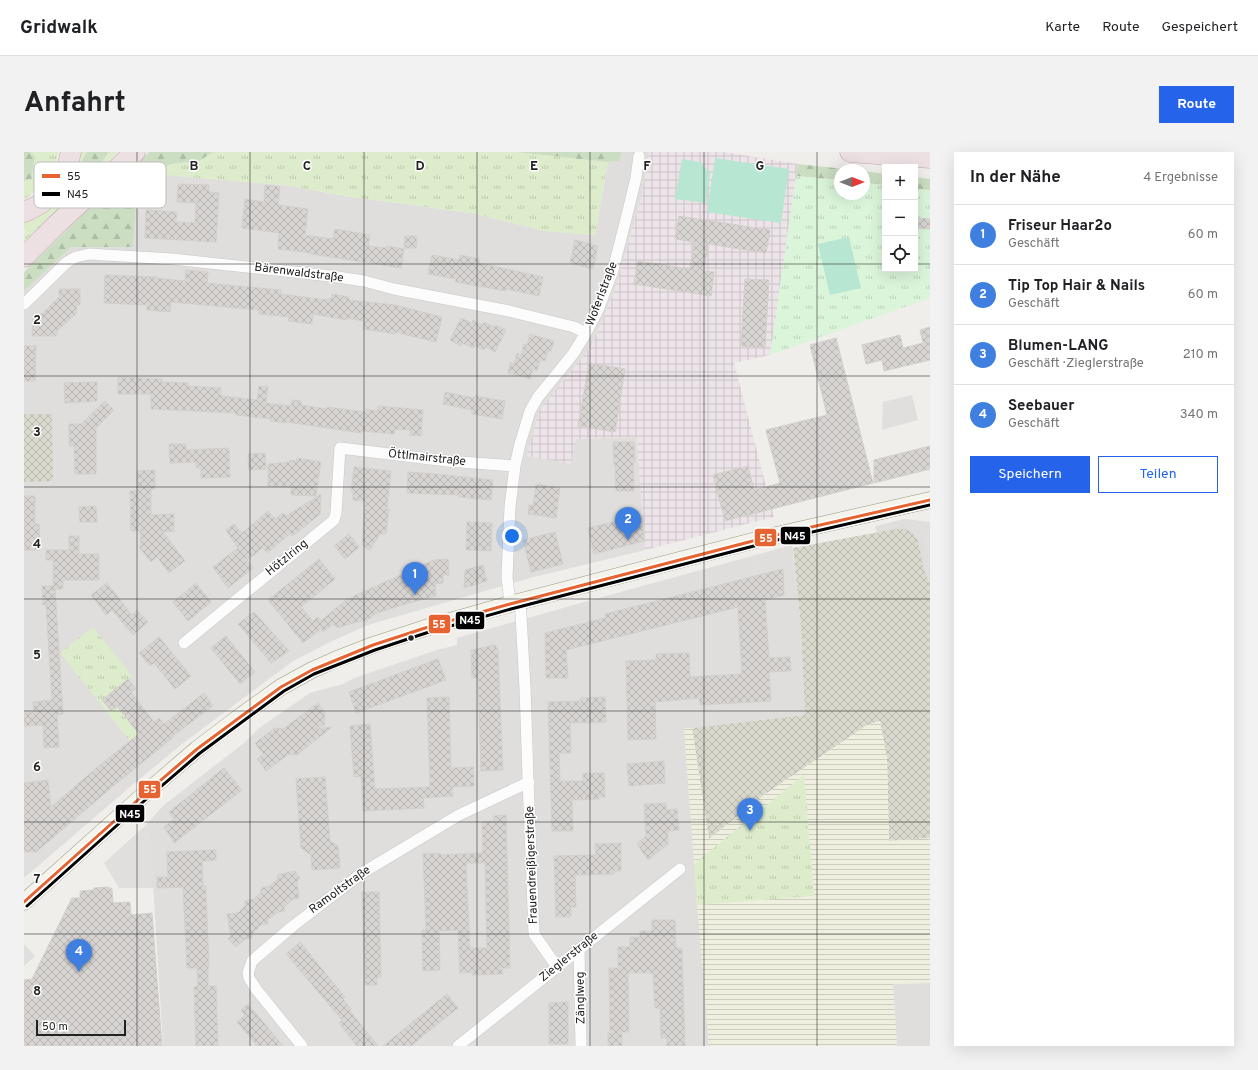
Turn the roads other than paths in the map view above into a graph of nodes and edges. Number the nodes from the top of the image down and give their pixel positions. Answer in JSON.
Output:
{"nodes":[{"id":1,"x":71,"y":152,"type":"edge"},
{"id":2,"x":135,"y":152,"type":"edge"},
{"id":3,"x":850,"y":152,"type":"edge"},
{"id":4,"x":639,"y":156,"type":"dead end"},
{"id":5,"x":930,"y":158,"type":"edge"},
{"id":6,"x":69,"y":162,"type":"edge"},
{"id":7,"x":124,"y":162,"type":"edge"},
{"id":8,"x":34,"y":206,"type":"edge"},
{"id":9,"x":74,"y":208,"type":"edge"},
{"id":10,"x":24,"y":212,"type":"edge"},
{"id":11,"x":24,"y":258,"type":"edge"},
{"id":12,"x":24,"y":304,"type":"edge"},
{"id":13,"x":586,"y":333,"type":"junction"},
{"id":14,"x":340,"y":448,"type":"joint"},
{"id":15,"x":515,"y":466,"type":"junction"},
{"id":16,"x":930,"y":500,"type":"edge"},
{"id":17,"x":515,"y":603,"type":"junction"},
{"id":18,"x":184,"y":643,"type":"dead end"},
{"id":19,"x":528,"y":779,"type":"junction"},
{"id":20,"x":680,"y":869,"type":"dead end"},
{"id":21,"x":24,"y":902,"type":"edge"},
{"id":22,"x":579,"y":949,"type":"junction"},
{"id":23,"x":557,"y":967,"type":"junction"},
{"id":24,"x":302,"y":1046,"type":"edge"},
{"id":25,"x":458,"y":1046,"type":"edge"},
{"id":26,"x":581,"y":1046,"type":"edge"}],
"edges":[{"from":1,"to":6,"type":"highway"},
{"from":2,"to":7,"type":"highway"},
{"from":3,"to":5,"type":"highway"},
{"from":4,"to":13,"type":"street","name":"Woferlstraße"},
{"from":8,"to":10,"type":"highway"},
{"from":9,"to":11,"type":"highway"},
{"from":12,"to":13,"type":"street","name":"Bärenwaldstraße"},
{"from":13,"to":15,"type":"street","name":"Woferlstraße"},
{"from":14,"to":15,"type":"street","name":"Öttlmairstraße"},
{"from":14,"to":18,"type":"street","name":"Hötzlring"},
{"from":15,"to":17,"type":"street","name":"Woferlstraße"},
{"from":16,"to":17,"type":"main road"},
{"from":17,"to":19,"type":"street","name":"Frauendreißigerstraße"},
{"from":17,"to":21,"type":"main road"},
{"from":19,"to":23,"type":"street","name":"Frauendreißigerstraße"},
{"from":19,"to":24,"type":"street","name":"Ramoltstraße"},
{"from":20,"to":22,"type":"street","name":"Zieglerstraße"},
{"from":22,"to":23,"type":"street","name":"Zieglerstraße"},
{"from":22,"to":26,"type":"street","name":"Zänglweg"},
{"from":23,"to":25,"type":"street","name":"Zieglerstraße"}]}
